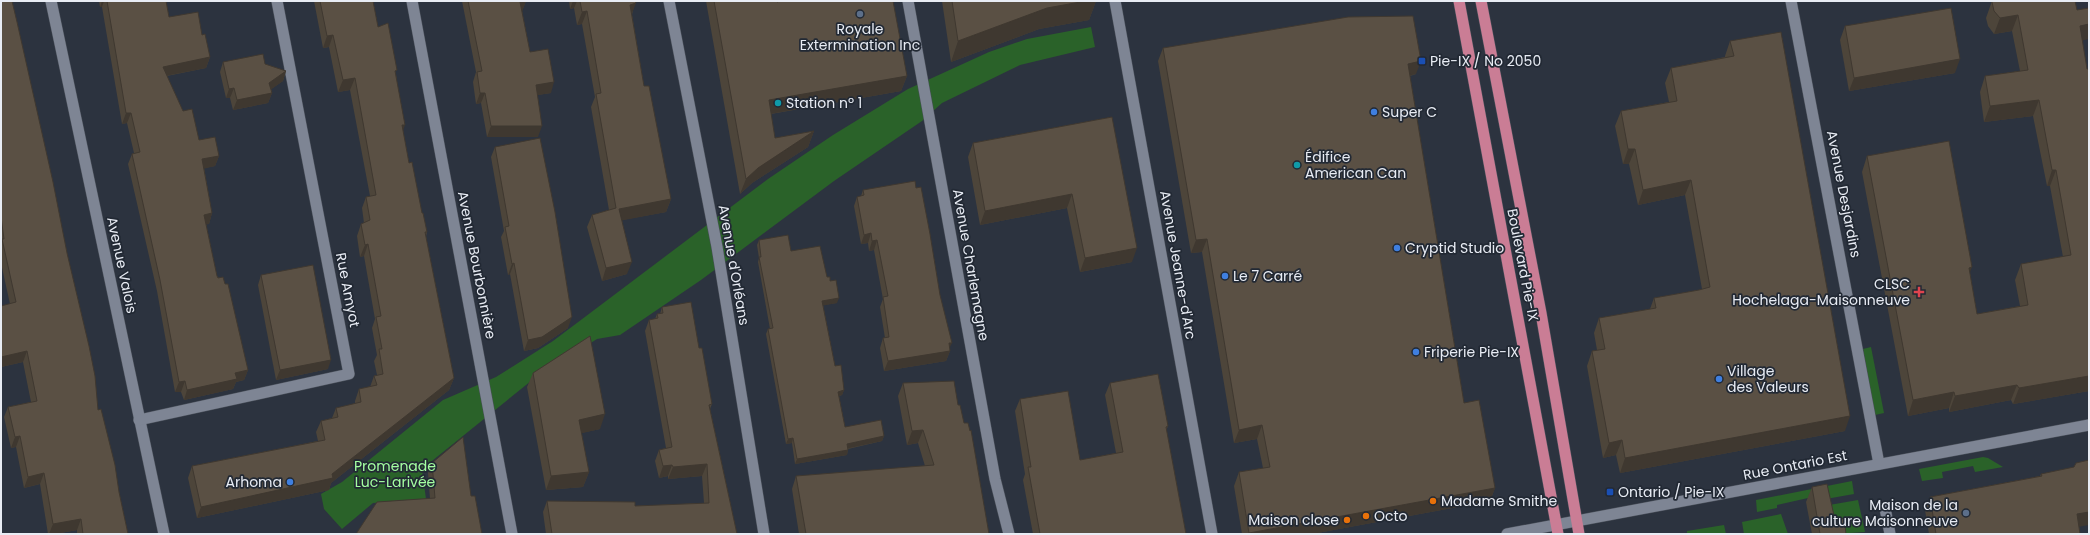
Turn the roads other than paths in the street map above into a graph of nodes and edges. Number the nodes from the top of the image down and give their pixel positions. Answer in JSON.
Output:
{"nodes":[{"id":1,"x":51,"y":1,"type":"edge"},
{"id":2,"x":276,"y":1,"type":"edge"},
{"id":3,"x":412,"y":1,"type":"edge"},
{"id":4,"x":669,"y":1,"type":"edge"},
{"id":5,"x":908,"y":1,"type":"edge"},
{"id":6,"x":1115,"y":1,"type":"edge"},
{"id":7,"x":1459,"y":1,"type":"edge"},
{"id":8,"x":1482,"y":1,"type":"edge"},
{"id":9,"x":1791,"y":1,"type":"edge"},
{"id":10,"x":139,"y":420,"type":"junction"},
{"id":11,"x":2089,"y":425,"type":"edge"},
{"id":12,"x":1879,"y":464,"type":"junction"},
{"id":13,"x":1885,"y":508,"type":"dead end"},
{"id":14,"x":1576,"y":521,"type":"junction"},
{"id":15,"x":1558,"y":530,"type":"edge"},
{"id":16,"x":164,"y":534,"type":"edge"},
{"id":17,"x":512,"y":534,"type":"edge"},
{"id":18,"x":764,"y":534,"type":"edge"},
{"id":19,"x":1009,"y":534,"type":"edge"},
{"id":20,"x":1212,"y":534,"type":"edge"},
{"id":21,"x":1507,"y":534,"type":"edge"},
{"id":22,"x":1579,"y":534,"type":"edge"},
{"id":23,"x":1890,"y":534,"type":"edge"}],
"edges":[{"from":1,"to":10,"type":"street","name":"Avenue Valois"},
{"from":2,"to":10,"type":"street","name":"Rue Amyot"},
{"from":3,"to":17,"type":"street","name":"Avenue Bourbonnière"},
{"from":4,"to":18,"type":"street","name":"Avenue d'Orléans"},
{"from":5,"to":19,"type":"street","name":"Avenue Charlemagne"},
{"from":6,"to":20,"type":"street","name":"Avenue Jeanne-d'Arc"},
{"from":7,"to":15,"type":"main road","name":"Boulevard Pie-IX"},
{"from":8,"to":14,"type":"main road","name":"Boulevard Pie-IX"},
{"from":9,"to":12,"type":"street","name":"Avenue Desjardins"},
{"from":10,"to":16,"type":"street","name":"Avenue Valois"},
{"from":11,"to":12,"type":"street","name":"Rue Ontario Est"},
{"from":12,"to":14,"type":"street","name":"Rue Ontario Est"},
{"from":13,"to":23,"type":"street"},
{"from":14,"to":15,"type":"street","name":"Rue Ontario Est"},
{"from":14,"to":22,"type":"main road","name":"Boulevard Pie-IX"},
{"from":15,"to":21,"type":"street","name":"Rue Ontario Est"}]}
